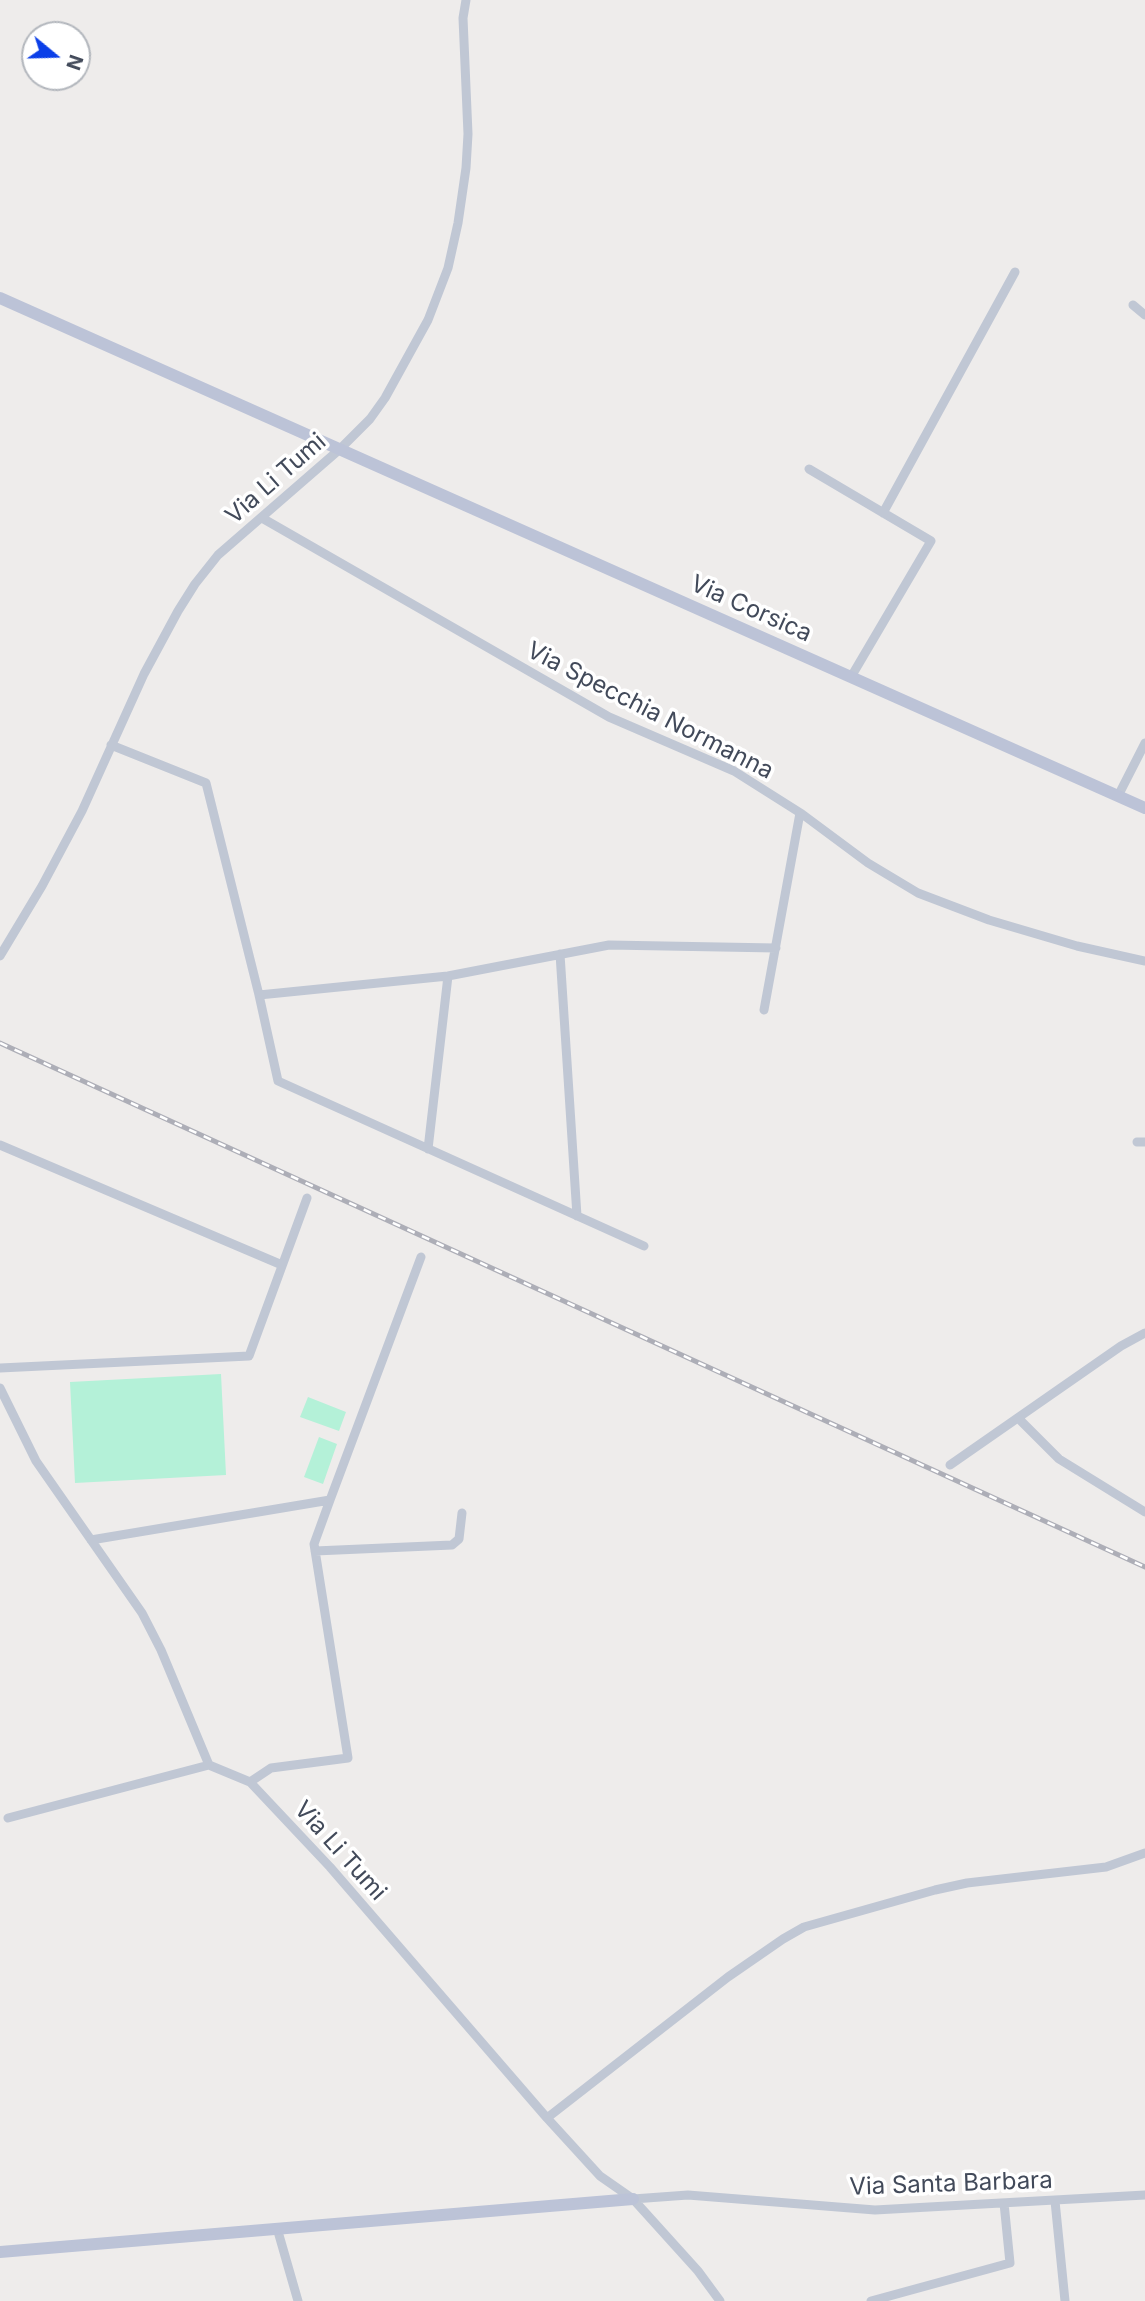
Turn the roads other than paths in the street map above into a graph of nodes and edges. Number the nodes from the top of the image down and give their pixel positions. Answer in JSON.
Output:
{"nodes":[{"id":1,"x":466,"y":0,"type":"edge"},
{"id":2,"x":1015,"y":272,"type":"dead end"},
{"id":3,"x":0,"y":298,"type":"edge"},
{"id":4,"x":1133,"y":305,"type":"dead end"},
{"id":5,"x":1145,"y":315,"type":"edge"},
{"id":6,"x":340,"y":449,"type":"junction"},
{"id":7,"x":809,"y":469,"type":"dead end"},
{"id":8,"x":883,"y":513,"type":"junction"},
{"id":9,"x":261,"y":518,"type":"junction"},
{"id":10,"x":851,"y":677,"type":"junction"},
{"id":11,"x":1145,"y":743,"type":"edge"},
{"id":12,"x":111,"y":745,"type":"junction"},
{"id":13,"x":1118,"y":796,"type":"junction"},
{"id":14,"x":1145,"y":808,"type":"edge"},
{"id":15,"x":800,"y":813,"type":"junction"},
{"id":16,"x":776,"y":948,"type":"junction"},
{"id":17,"x":560,"y":954,"type":"junction"},
{"id":18,"x":0,"y":956,"type":"edge"},
{"id":19,"x":1145,"y":961,"type":"edge"},
{"id":20,"x":448,"y":976,"type":"junction"},
{"id":21,"x":259,"y":995,"type":"junction"},
{"id":22,"x":764,"y":1010,"type":"dead end"},
{"id":23,"x":0,"y":1145,"type":"edge"},
{"id":24,"x":428,"y":1149,"type":"junction"},
{"id":25,"x":307,"y":1198,"type":"dead end"},
{"id":26,"x":577,"y":1216,"type":"junction"},
{"id":27,"x":644,"y":1247,"type":"dead end"},
{"id":28,"x":421,"y":1257,"type":"dead end"},
{"id":29,"x":282,"y":1265,"type":"junction"},
{"id":30,"x":1145,"y":1333,"type":"edge"},
{"id":31,"x":0,"y":1368,"type":"edge"},
{"id":32,"x":0,"y":1388,"type":"edge"},
{"id":33,"x":1019,"y":1419,"type":"junction"},
{"id":34,"x":950,"y":1465,"type":"dead end"},
{"id":35,"x":330,"y":1500,"type":"junction"},
{"id":36,"x":1145,"y":1512,"type":"edge"},
{"id":37,"x":462,"y":1513,"type":"dead end"},
{"id":38,"x":91,"y":1540,"type":"junction"},
{"id":39,"x":315,"y":1551,"type":"junction"},
{"id":40,"x":209,"y":1765,"type":"junction"},
{"id":41,"x":250,"y":1782,"type":"junction"},
{"id":42,"x":8,"y":1818,"type":"dead end"},
{"id":43,"x":1145,"y":1853,"type":"edge"},
{"id":44,"x":547,"y":2118,"type":"junction"},
{"id":45,"x":1145,"y":2195,"type":"edge"},
{"id":46,"x":633,"y":2199,"type":"junction"},
{"id":47,"x":1055,"y":2201,"type":"junction"},
{"id":48,"x":1004,"y":2203,"type":"junction"},
{"id":49,"x":276,"y":2228,"type":"junction"},
{"id":50,"x":0,"y":2252,"type":"edge"},
{"id":51,"x":298,"y":2301,"type":"edge"},
{"id":52,"x":720,"y":2301,"type":"edge"},
{"id":53,"x":871,"y":2301,"type":"edge"},
{"id":54,"x":1065,"y":2301,"type":"edge"}],
"edges":[{"from":1,"to":6,"type":"street","name":"Via Li Tumi"},
{"from":2,"to":8,"type":"street"},
{"from":3,"to":6,"type":"main road","name":"Via Corsica"},
{"from":4,"to":5,"type":"street"},
{"from":6,"to":9,"type":"street","name":"Via Li Tumi"},
{"from":6,"to":10,"type":"main road","name":"Via Corsica"},
{"from":7,"to":8,"type":"street"},
{"from":8,"to":10,"type":"street"},
{"from":9,"to":12,"type":"street","name":"Via Li Tumi"},
{"from":9,"to":15,"type":"street","name":"Via Specchia Normanna"},
{"from":10,"to":13,"type":"main road","name":"Via Corsica"},
{"from":11,"to":13,"type":"street"},
{"from":12,"to":18,"type":"street","name":"Via Li Tumi"},
{"from":12,"to":21,"type":"street"},
{"from":13,"to":14,"type":"main road","name":"Via Corsica"},
{"from":15,"to":16,"type":"street"},
{"from":15,"to":19,"type":"street","name":"Via Specchia Normanna"},
{"from":16,"to":17,"type":"street"},
{"from":16,"to":22,"type":"street"},
{"from":17,"to":20,"type":"street"},
{"from":17,"to":26,"type":"street"},
{"from":20,"to":21,"type":"street"},
{"from":20,"to":24,"type":"street"},
{"from":21,"to":24,"type":"street"},
{"from":23,"to":29,"type":"street"},
{"from":24,"to":26,"type":"street"},
{"from":25,"to":29,"type":"street"},
{"from":26,"to":27,"type":"street"},
{"from":28,"to":35,"type":"street"},
{"from":29,"to":31,"type":"street"},
{"from":30,"to":33,"type":"street"},
{"from":32,"to":38,"type":"street"},
{"from":33,"to":34,"type":"street"},
{"from":33,"to":36,"type":"street"},
{"from":35,"to":38,"type":"street"},
{"from":35,"to":39,"type":"street"},
{"from":37,"to":39,"type":"street"},
{"from":38,"to":40,"type":"street"},
{"from":39,"to":41,"type":"street"},
{"from":40,"to":41,"type":"street","name":"Via Li Tumi"},
{"from":40,"to":42,"type":"street"},
{"from":41,"to":44,"type":"street","name":"Via Li Tumi"},
{"from":43,"to":44,"type":"street"},
{"from":44,"to":46,"type":"street","name":"Via Li Tumi"},
{"from":45,"to":47,"type":"street","name":"Via Santa Barbara"},
{"from":46,"to":48,"type":"street","name":"Via Santa Barbara"},
{"from":46,"to":49,"type":"main road"},
{"from":46,"to":52,"type":"street","name":"Via Li Tumi"},
{"from":47,"to":48,"type":"street","name":"Via Santa Barbara"},
{"from":47,"to":54,"type":"street"},
{"from":48,"to":53,"type":"street"},
{"from":49,"to":50,"type":"main road"},
{"from":49,"to":51,"type":"street"}]}
